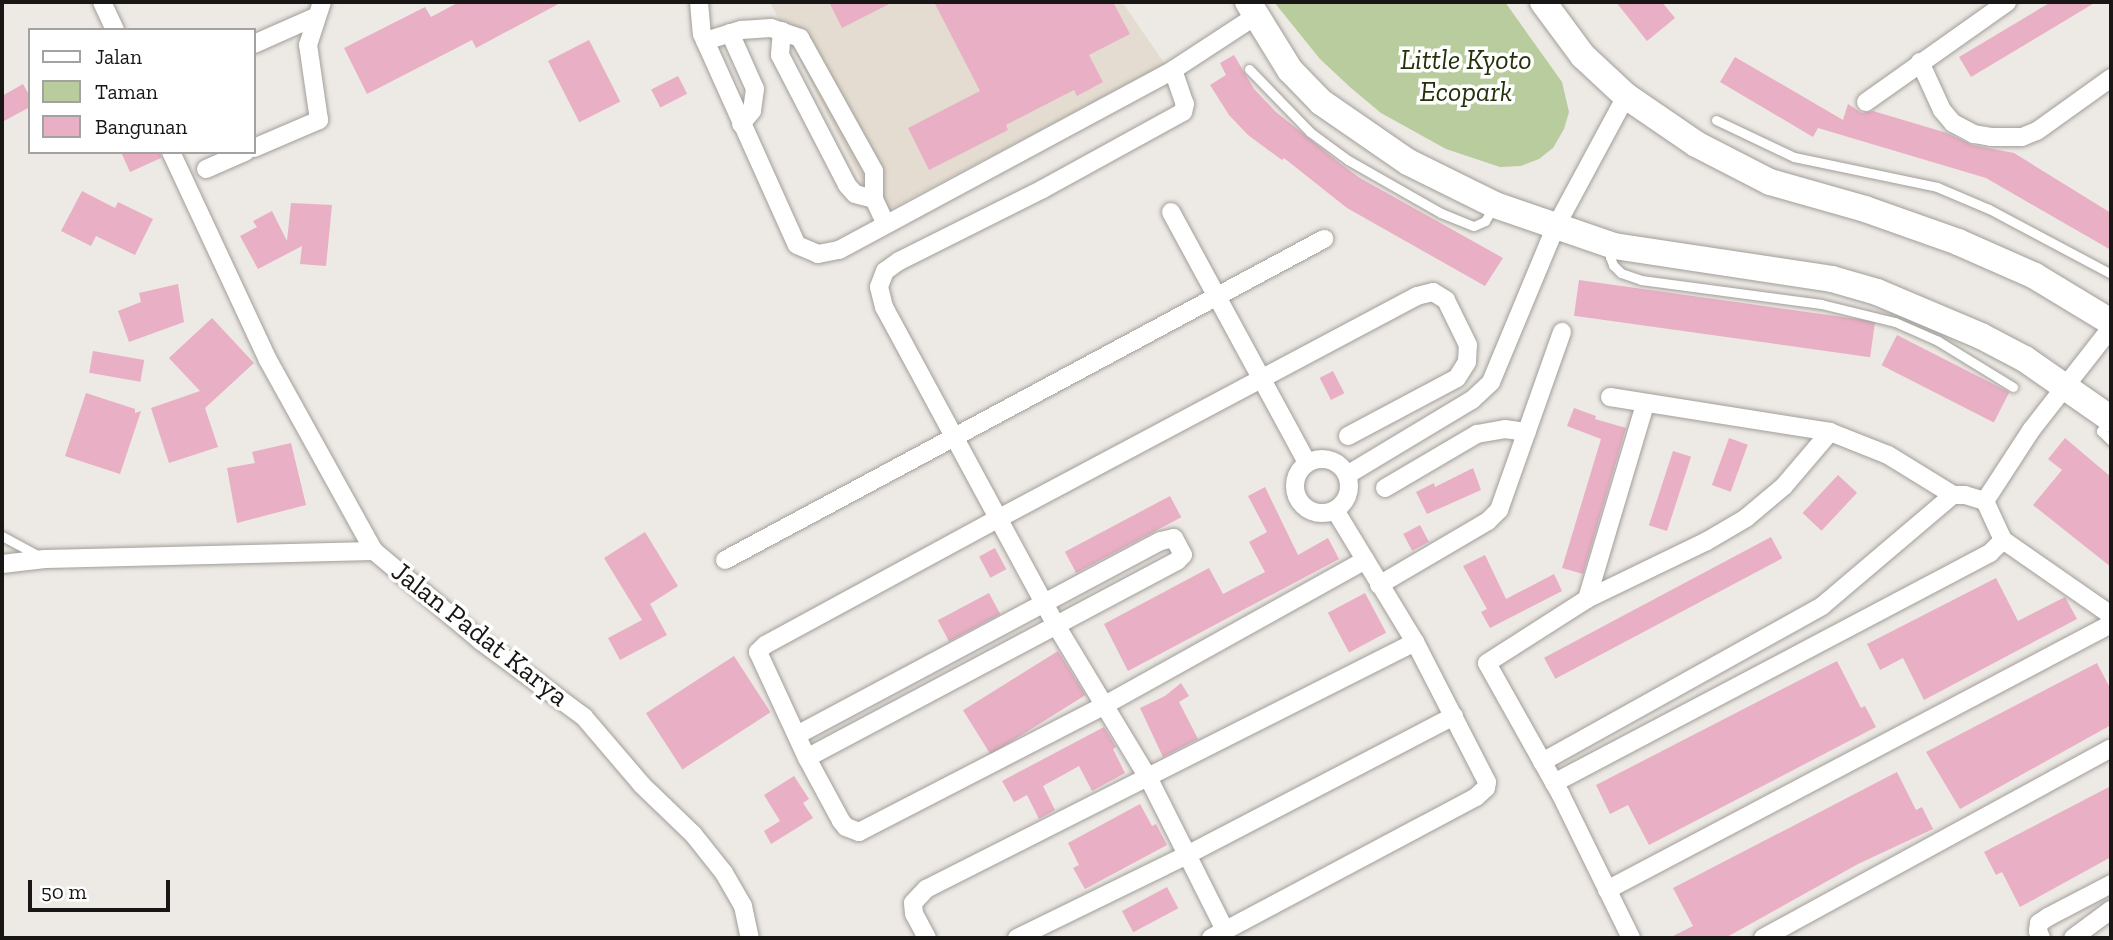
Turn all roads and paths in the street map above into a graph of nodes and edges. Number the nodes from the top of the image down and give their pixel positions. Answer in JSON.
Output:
{"nodes":[{"id":1,"x":102,"y":2,"type":"edge"},
{"id":2,"x":698,"y":2,"type":"edge"},
{"id":3,"x":1543,"y":2,"type":"edge"},
{"id":4,"x":2007,"y":2,"type":"edge"},
{"id":5,"x":1252,"y":9,"type":"edge"},
{"id":6,"x":318,"y":10,"type":"edge"},
{"id":7,"x":114,"y":28,"type":"edge"},
{"id":8,"x":782,"y":32,"type":"junction"},
{"id":9,"x":730,"y":33,"type":"junction"},
{"id":10,"x":705,"y":41,"type":"junction"},
{"id":11,"x":256,"y":43,"type":"edge"},
{"id":12,"x":1920,"y":62,"type":"junction"},
{"id":13,"x":1249,"y":69,"type":"dead end"},
{"id":14,"x":1173,"y":70,"type":"junction"},
{"id":15,"x":2111,"y":78,"type":"edge"},
{"id":16,"x":1626,"y":96,"type":"junction"},
{"id":17,"x":1866,"y":102,"type":"dead end"},
{"id":18,"x":1716,"y":120,"type":"dead end"},
{"id":19,"x":741,"y":124,"type":"junction"},
{"id":20,"x":256,"y":147,"type":"edge"},
{"id":21,"x":173,"y":154,"type":"edge"},
{"id":22,"x":240,"y":154,"type":"edge"},
{"id":23,"x":206,"y":169,"type":"dead end"},
{"id":24,"x":874,"y":199,"type":"junction"},
{"id":25,"x":1495,"y":205,"type":"junction"},
{"id":26,"x":1171,"y":212,"type":"dead end"},
{"id":27,"x":886,"y":223,"type":"junction"},
{"id":28,"x":1555,"y":228,"type":"junction"},
{"id":29,"x":1324,"y":239,"type":"dead end"},
{"id":30,"x":1614,"y":246,"type":"junction"},
{"id":31,"x":2111,"y":274,"type":"edge"},
{"id":32,"x":1217,"y":296,"type":"junction"},
{"id":33,"x":2107,"y":330,"type":"edge"},
{"id":34,"x":1562,"y":332,"type":"dead end"},
{"id":35,"x":2073,"y":376,"type":"junction"},
{"id":36,"x":1262,"y":378,"type":"junction"},
{"id":37,"x":2013,"y":387,"type":"dead end"},
{"id":38,"x":1610,"y":397,"type":"dead end"},
{"id":39,"x":1645,"y":404,"type":"junction"},
{"id":40,"x":2110,"y":426,"type":"edge"},
{"id":41,"x":1528,"y":432,"type":"junction"},
{"id":42,"x":1830,"y":432,"type":"junction"},
{"id":43,"x":955,"y":436,"type":"junction"},
{"id":44,"x":1348,"y":436,"type":"dead end"},
{"id":45,"x":1307,"y":463,"type":"junction"},
{"id":46,"x":1347,"y":475,"type":"junction"},
{"id":47,"x":1385,"y":488,"type":"dead end"},
{"id":48,"x":1953,"y":495,"type":"junction"},
{"id":49,"x":1986,"y":500,"type":"junction"},
{"id":50,"x":1335,"y":510,"type":"junction"},
{"id":51,"x":999,"y":518,"type":"junction"},
{"id":52,"x":2,"y":536,"type":"edge"},
{"id":53,"x":2003,"y":540,"type":"junction"},
{"id":54,"x":374,"y":551,"type":"junction"},
{"id":55,"x":46,"y":559,"type":"junction"},
{"id":56,"x":725,"y":559,"type":"dead end"},
{"id":57,"x":1365,"y":560,"type":"junction"},
{"id":58,"x":2,"y":564,"type":"edge"},
{"id":59,"x":1379,"y":585,"type":"junction"},
{"id":60,"x":1587,"y":599,"type":"junction"},
{"id":61,"x":1044,"y":603,"type":"junction"},
{"id":62,"x":1822,"y":606,"type":"junction"},
{"id":63,"x":2111,"y":615,"type":"edge"},
{"id":64,"x":2111,"y":624,"type":"edge"},
{"id":65,"x":1056,"y":625,"type":"junction"},
{"id":66,"x":1834,"y":635,"type":"junction"},
{"id":67,"x":1415,"y":642,"type":"junction"},
{"id":68,"x":1105,"y":705,"type":"junction"},
{"id":69,"x":1454,"y":716,"type":"junction"},
{"id":70,"x":797,"y":735,"type":"junction"},
{"id":71,"x":2111,"y":748,"type":"edge"},
{"id":72,"x":807,"y":758,"type":"junction"},
{"id":73,"x":1542,"y":762,"type":"junction"},
{"id":74,"x":1149,"y":779,"type":"junction"},
{"id":75,"x":1554,"y":783,"type":"junction"},
{"id":76,"x":1186,"y":855,"type":"junction"},
{"id":77,"x":2111,"y":884,"type":"edge"},
{"id":78,"x":1607,"y":890,"type":"junction"},
{"id":79,"x":2111,"y":910,"type":"edge"},
{"id":80,"x":1218,"y":934,"type":"edge"},
{"id":81,"x":750,"y":938,"type":"edge"},
{"id":82,"x":927,"y":938,"type":"edge"},
{"id":83,"x":1017,"y":938,"type":"edge"},
{"id":84,"x":1631,"y":938,"type":"edge"},
{"id":85,"x":1763,"y":938,"type":"edge"},
{"id":86,"x":2041,"y":938,"type":"edge"},
{"id":87,"x":2073,"y":938,"type":"edge"}],
"edges":[{"from":1,"to":7,"type":"street"},
{"from":2,"to":10,"type":"street"},
{"from":3,"to":16,"type":"street"},
{"from":4,"to":12,"type":"street"},
{"from":5,"to":14,"type":"street"},
{"from":5,"to":25,"type":"street"},
{"from":6,"to":11,"type":"street"},
{"from":6,"to":20,"type":"street"},
{"from":8,"to":9,"type":"street"},
{"from":8,"to":24,"type":"street"},
{"from":8,"to":24,"type":"street"},
{"from":9,"to":10,"type":"street"},
{"from":9,"to":19,"type":"street"},
{"from":10,"to":19,"type":"street"},
{"from":12,"to":15,"type":"street"},
{"from":12,"to":17,"type":"street"},
{"from":13,"to":25,"type":"lane"},
{"from":14,"to":27,"type":"street"},
{"from":14,"to":43,"type":"street"},
{"from":16,"to":28,"type":"street"},
{"from":16,"to":33,"type":"street"},
{"from":18,"to":31,"type":"lane"},
{"from":19,"to":27,"type":"street"},
{"from":21,"to":54,"type":"street","name":"Jalan Padat Karya"},
{"from":22,"to":23,"type":"street"},
{"from":24,"to":27,"type":"street"},
{"from":25,"to":28,"type":"street"},
{"from":26,"to":32,"type":"street"},
{"from":28,"to":30,"type":"street"},
{"from":28,"to":46,"type":"street"},
{"from":29,"to":32,"type":"street"},
{"from":30,"to":35,"type":"street"},
{"from":30,"to":37,"type":"lane"},
{"from":32,"to":36,"type":"street"},
{"from":32,"to":43,"type":"street"},
{"from":33,"to":35,"type":"street"},
{"from":34,"to":41,"type":"street"},
{"from":35,"to":40,"type":"street"},
{"from":35,"to":49,"type":"street"},
{"from":36,"to":44,"type":"street"},
{"from":36,"to":45,"type":"street"},
{"from":36,"to":51,"type":"street"},
{"from":38,"to":39,"type":"street"},
{"from":39,"to":42,"type":"street"},
{"from":39,"to":60,"type":"street"},
{"from":41,"to":47,"type":"street"},
{"from":41,"to":59,"type":"street"},
{"from":42,"to":48,"type":"street"},
{"from":42,"to":60,"type":"street"},
{"from":43,"to":51,"type":"street"},
{"from":43,"to":56,"type":"street"},
{"from":45,"to":46,"type":"street"},
{"from":45,"to":50,"type":"street"},
{"from":46,"to":50,"type":"street"},
{"from":48,"to":49,"type":"street"},
{"from":48,"to":62,"type":"street"},
{"from":49,"to":53,"type":"street"},
{"from":50,"to":57,"type":"street"},
{"from":51,"to":61,"type":"street"},
{"from":51,"to":70,"type":"street"},
{"from":52,"to":55,"type":"lane"},
{"from":53,"to":63,"type":"street"},
{"from":53,"to":66,"type":"street"},
{"from":54,"to":55,"type":"street"},
{"from":54,"to":81,"type":"street","name":"Jalan Padat Karya"},
{"from":55,"to":58,"type":"street"},
{"from":57,"to":59,"type":"street"},
{"from":57,"to":68,"type":"street"},
{"from":59,"to":67,"type":"street"},
{"from":60,"to":73,"type":"street"},
{"from":61,"to":65,"type":"street"},
{"from":61,"to":65,"type":"street"},
{"from":61,"to":70,"type":"street"},
{"from":62,"to":66,"type":"street"},
{"from":62,"to":73,"type":"street"},
{"from":64,"to":78,"type":"street"},
{"from":65,"to":68,"type":"street"},
{"from":65,"to":72,"type":"street"},
{"from":66,"to":75,"type":"street"},
{"from":67,"to":69,"type":"street"},
{"from":67,"to":74,"type":"street"},
{"from":68,"to":72,"type":"street"},
{"from":68,"to":74,"type":"street"},
{"from":69,"to":76,"type":"street"},
{"from":69,"to":80,"type":"street"},
{"from":70,"to":72,"type":"street"},
{"from":71,"to":85,"type":"street"},
{"from":73,"to":75,"type":"street"},
{"from":74,"to":76,"type":"street"},
{"from":74,"to":82,"type":"street"},
{"from":75,"to":78,"type":"street"},
{"from":76,"to":80,"type":"street"},
{"from":76,"to":83,"type":"street"},
{"from":77,"to":86,"type":"street"},
{"from":78,"to":84,"type":"street"},
{"from":79,"to":87,"type":"street"}]}
